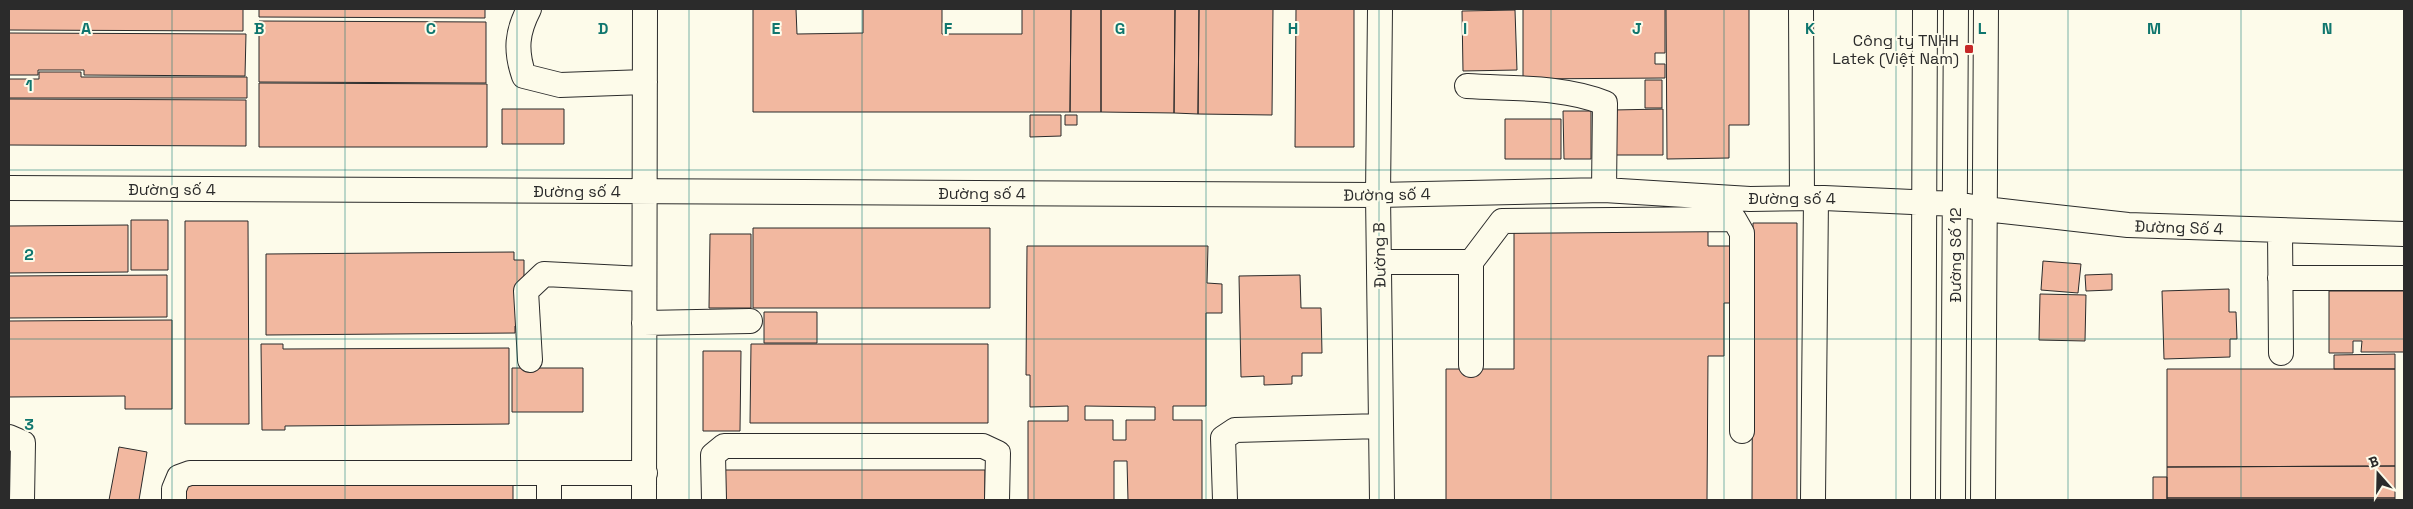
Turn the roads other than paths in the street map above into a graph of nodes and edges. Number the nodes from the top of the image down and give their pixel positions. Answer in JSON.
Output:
{"nodes":[{"id":1,"x":529,"y":9,"type":"edge"},
{"id":2,"x":645,"y":9,"type":"edge"},
{"id":3,"x":1380,"y":9,"type":"edge"},
{"id":4,"x":1801,"y":9,"type":"edge"},
{"id":5,"x":1925,"y":9,"type":"edge"},
{"id":6,"x":1956,"y":9,"type":"edge"},
{"id":7,"x":1986,"y":9,"type":"edge"},
{"id":8,"x":645,"y":82,"type":"junction"},
{"id":9,"x":1467,"y":86,"type":"dead end"},
{"id":10,"x":9,"y":188,"type":"edge"},
{"id":11,"x":1604,"y":190,"type":"junction"},
{"id":12,"x":644,"y":191,"type":"junction"},
{"id":13,"x":1378,"y":195,"type":"junction"},
{"id":14,"x":1809,"y":198,"type":"junction"},
{"id":15,"x":1924,"y":202,"type":"junction"},
{"id":16,"x":1956,"y":204,"type":"junction"},
{"id":17,"x":1985,"y":209,"type":"junction"},
{"id":18,"x":2280,"y":230,"type":"junction"},
{"id":19,"x":2404,"y":234,"type":"edge"},
{"id":20,"x":1379,"y":262,"type":"junction"},
{"id":21,"x":1471,"y":262,"type":"junction"},
{"id":22,"x":2280,"y":278,"type":"junction"},
{"id":23,"x":2404,"y":278,"type":"edge"},
{"id":24,"x":643,"y":279,"type":"junction"},
{"id":25,"x":750,"y":321,"type":"dead end"},
{"id":26,"x":644,"y":323,"type":"junction"},
{"id":27,"x":2280,"y":353,"type":"dead end"},
{"id":28,"x":530,"y":360,"type":"dead end"},
{"id":29,"x":1471,"y":365,"type":"dead end"},
{"id":30,"x":1381,"y":426,"type":"junction"},
{"id":31,"x":1742,"y":431,"type":"dead end"},
{"id":32,"x":9,"y":437,"type":"edge"},
{"id":33,"x":645,"y":473,"type":"junction"},
{"id":34,"x":549,"y":474,"type":"junction"},
{"id":35,"x":22,"y":500,"type":"edge"},
{"id":36,"x":174,"y":500,"type":"edge"},
{"id":37,"x":549,"y":500,"type":"edge"},
{"id":38,"x":644,"y":500,"type":"edge"},
{"id":39,"x":714,"y":500,"type":"edge"},
{"id":40,"x":997,"y":500,"type":"edge"},
{"id":41,"x":1225,"y":500,"type":"edge"},
{"id":42,"x":1382,"y":500,"type":"edge"},
{"id":43,"x":1813,"y":500,"type":"edge"},
{"id":44,"x":1923,"y":500,"type":"edge"},
{"id":45,"x":1954,"y":500,"type":"edge"},
{"id":46,"x":1983,"y":500,"type":"edge"}],
"edges":[{"from":1,"to":8,"type":"street"},
{"from":2,"to":8,"type":"street"},
{"from":3,"to":13,"type":"street","name":"Đường B"},
{"from":4,"to":14,"type":"street"},
{"from":5,"to":15,"type":"street","name":"Đường Số 12"},
{"from":6,"to":16,"type":"street","name":"Đường Số 12"},
{"from":7,"to":17,"type":"street","name":"Đường Số 12"},
{"from":8,"to":12,"type":"street"},
{"from":9,"to":11,"type":"street"},
{"from":10,"to":12,"type":"street","name":"Đường số 4"},
{"from":11,"to":13,"type":"street","name":"Đường số 4"},
{"from":11,"to":14,"type":"street","name":"Đường số 4"},
{"from":12,"to":13,"type":"street","name":"Đường số 4"},
{"from":12,"to":24,"type":"street"},
{"from":13,"to":20,"type":"street","name":"Đường B"},
{"from":14,"to":15,"type":"street","name":"Đường số 4"},
{"from":14,"to":43,"type":"street"},
{"from":15,"to":16,"type":"street","name":"Đường số 4"},
{"from":15,"to":44,"type":"street","name":"Đường Số 12"},
{"from":16,"to":17,"type":"street","name":"Đường Số 4"},
{"from":16,"to":45,"type":"street","name":"Đường Số 12"},
{"from":17,"to":18,"type":"street","name":"Đường Số 4"},
{"from":17,"to":46,"type":"street","name":"Đường Số 12"},
{"from":18,"to":19,"type":"street","name":"Đường Số 4"},
{"from":18,"to":22,"type":"street"},
{"from":20,"to":21,"type":"street"},
{"from":20,"to":30,"type":"street","name":"Đường B"},
{"from":21,"to":29,"type":"street"},
{"from":21,"to":31,"type":"street"},
{"from":22,"to":23,"type":"street"},
{"from":22,"to":27,"type":"street"},
{"from":24,"to":26,"type":"street"},
{"from":24,"to":28,"type":"street"},
{"from":25,"to":26,"type":"street"},
{"from":26,"to":33,"type":"street"},
{"from":30,"to":41,"type":"street"},
{"from":30,"to":42,"type":"street","name":"Đường B"},
{"from":32,"to":35,"type":"street"},
{"from":33,"to":34,"type":"street"},
{"from":33,"to":38,"type":"street"},
{"from":34,"to":36,"type":"street"},
{"from":34,"to":37,"type":"street"},
{"from":39,"to":40,"type":"street"}]}
